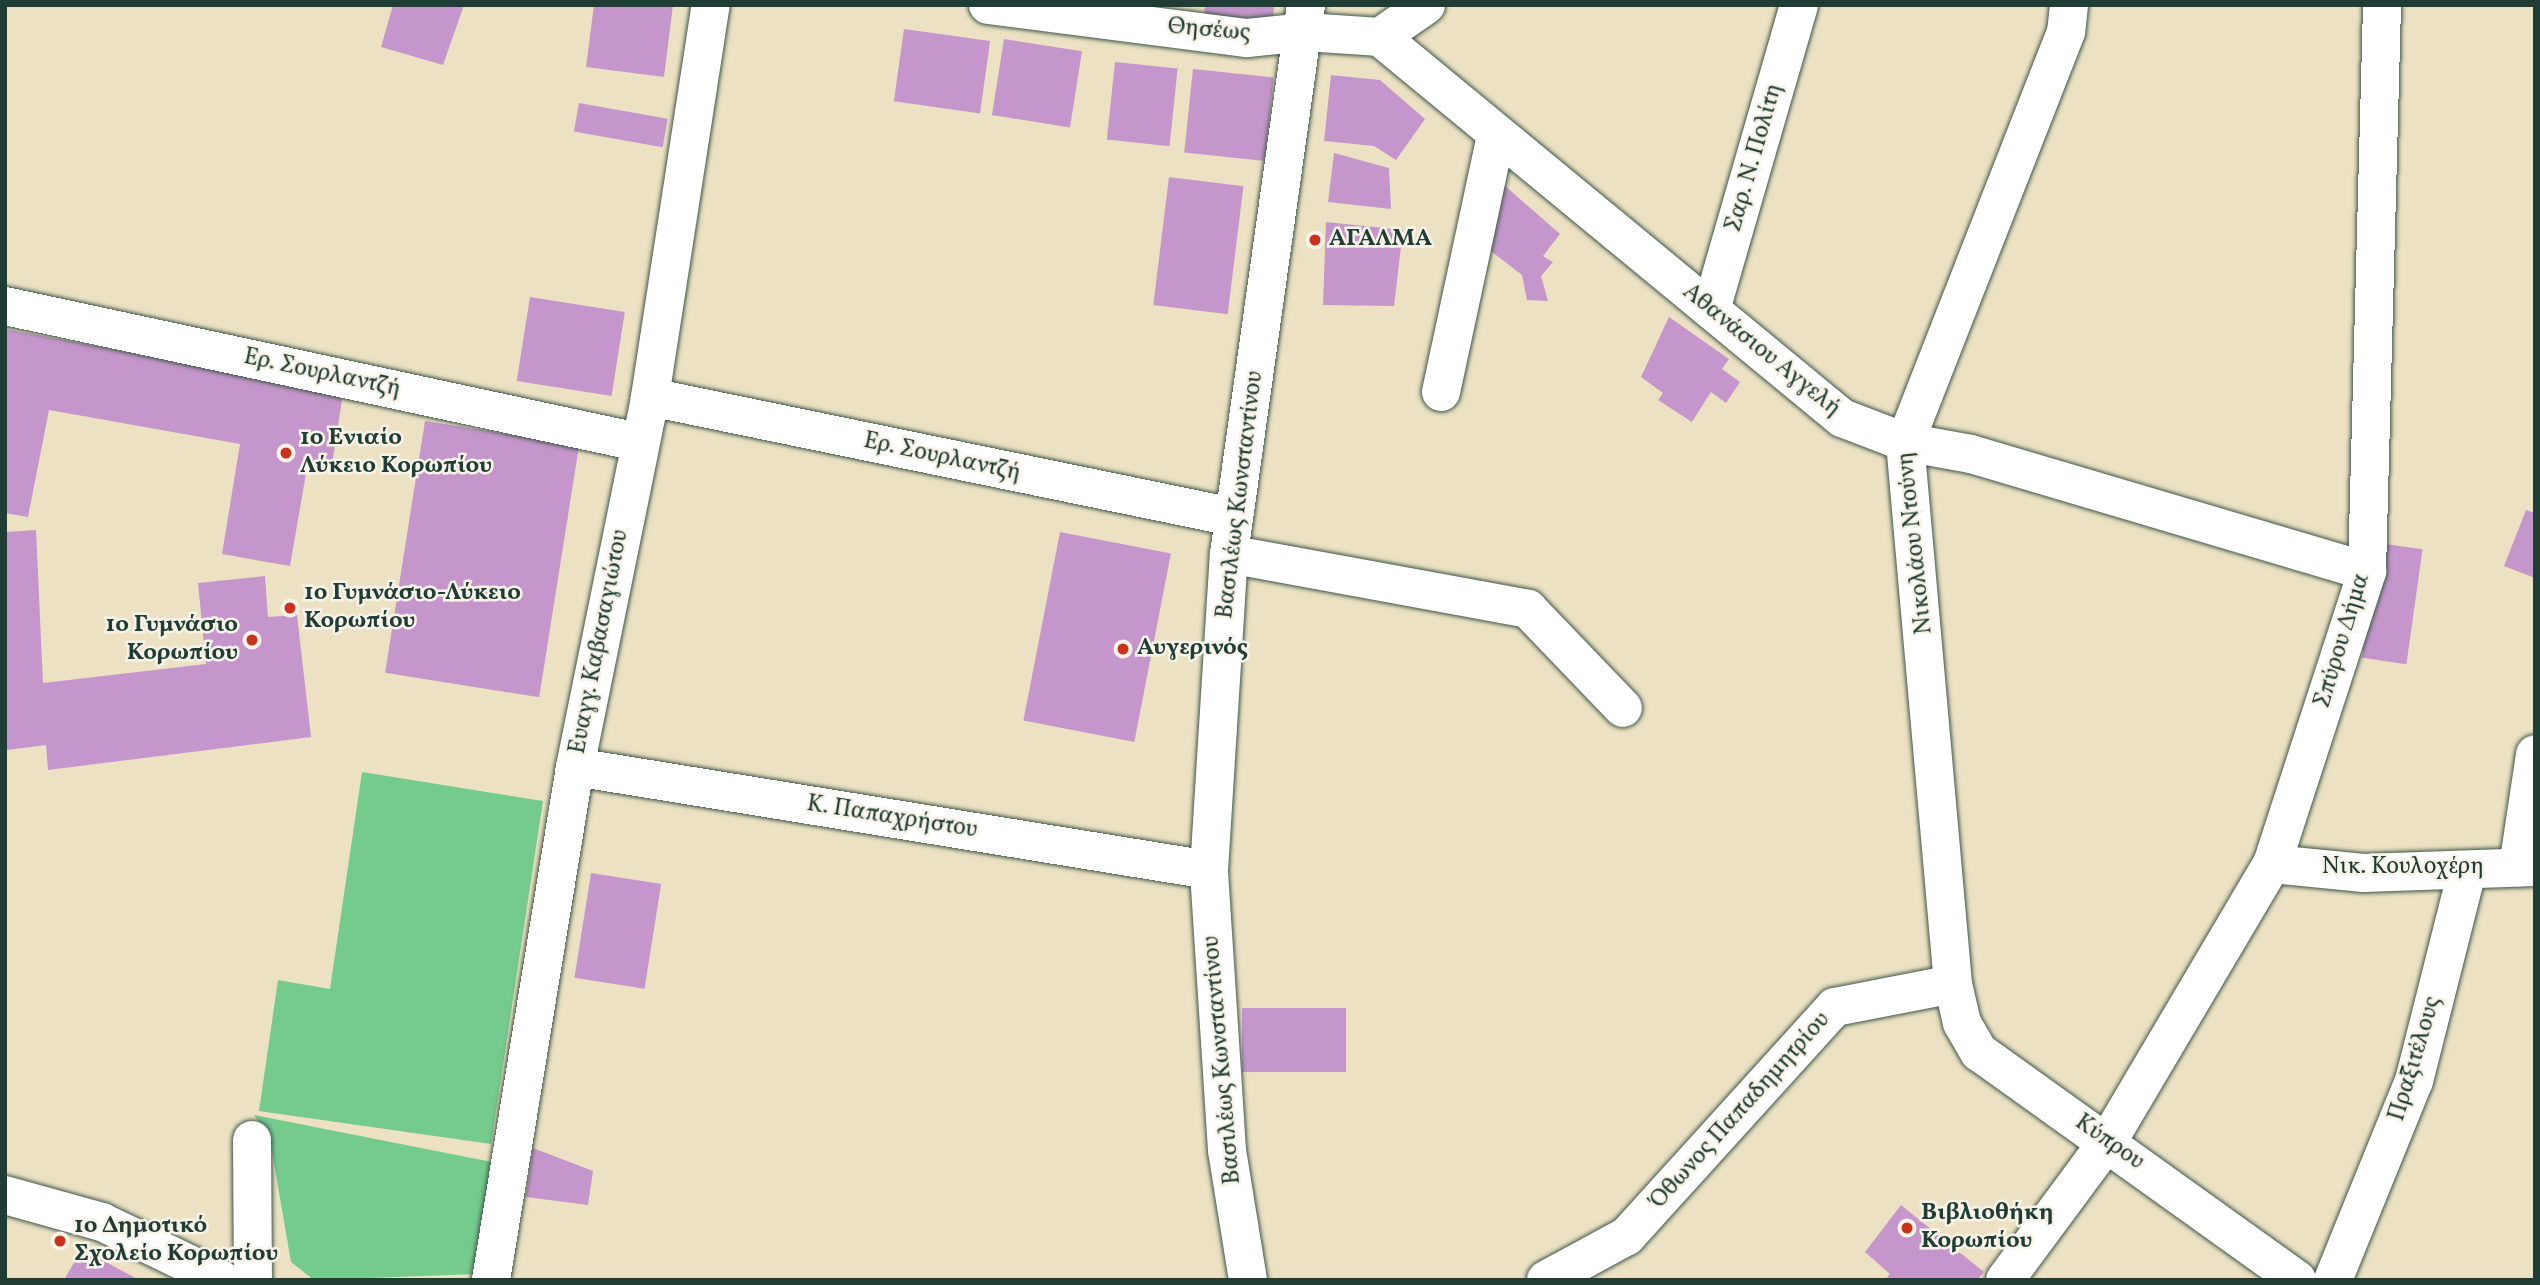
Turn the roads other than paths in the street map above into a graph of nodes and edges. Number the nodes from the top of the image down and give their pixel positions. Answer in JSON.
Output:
{"nodes":[{"id":1,"x":711,"y":5,"type":"edge"},
{"id":2,"x":988,"y":5,"type":"edge"},
{"id":3,"x":1426,"y":5,"type":"edge"},
{"id":4,"x":1799,"y":5,"type":"edge"},
{"id":5,"x":2069,"y":5,"type":"edge"},
{"id":6,"x":2382,"y":5,"type":"edge"},
{"id":7,"x":1306,"y":19,"type":"edge"},
{"id":8,"x":1380,"y":37,"type":"junction"},
{"id":9,"x":1496,"y":136,"type":"junction"},
{"id":10,"x":5,"y":306,"type":"edge"},
{"id":11,"x":1711,"y":310,"type":"junction"},
{"id":12,"x":1441,"y":392,"type":"dead end"},
{"id":13,"x":650,"y":397,"type":"junction"},
{"id":14,"x":638,"y":442,"type":"junction"},
{"id":15,"x":1905,"y":442,"type":"junction"},
{"id":16,"x":1231,"y":536,"type":"junction"},
{"id":17,"x":2367,"y":571,"type":"junction"},
{"id":18,"x":1623,"y":708,"type":"dead end"},
{"id":19,"x":2535,"y":754,"type":"edge"},
{"id":20,"x":576,"y":767,"type":"junction"},
{"id":21,"x":2272,"y":864,"type":"junction"},
{"id":22,"x":2526,"y":867,"type":"edge"},
{"id":23,"x":1209,"y":870,"type":"junction"},
{"id":24,"x":2467,"y":872,"type":"junction"},
{"id":25,"x":1953,"y":984,"type":"junction"},
{"id":26,"x":252,"y":1140,"type":"dead end"},
{"id":27,"x":2108,"y":1142,"type":"junction"},
{"id":28,"x":5,"y":1195,"type":"edge"},
{"id":29,"x":222,"y":1280,"type":"edge"},
{"id":30,"x":253,"y":1280,"type":"edge"},
{"id":31,"x":491,"y":1280,"type":"edge"},
{"id":32,"x":1248,"y":1280,"type":"edge"},
{"id":33,"x":1546,"y":1280,"type":"edge"},
{"id":34,"x":2005,"y":1280,"type":"edge"},
{"id":35,"x":2297,"y":1280,"type":"edge"},
{"id":36,"x":2333,"y":1280,"type":"edge"}],
"edges":[{"from":1,"to":13,"type":"street","name":"Ευαγγ. Καβασαγιώτου"},
{"from":2,"to":7,"type":"street","name":"Θησέως"},
{"from":3,"to":8,"type":"street"},
{"from":4,"to":11,"type":"street","name":"Σαρ. Ν. Πολίτη"},
{"from":5,"to":15,"type":"street","name":"Νικολάου Ντούνη"},
{"from":6,"to":17,"type":"street","name":"Σπύρου Δήμα"},
{"from":7,"to":8,"type":"street"},
{"from":7,"to":16,"type":"street","name":"Βασιλέως Κωνσταντίνου"},
{"from":8,"to":9,"type":"street","name":"Αθανάσιου Αγγελή"},
{"from":9,"to":11,"type":"street","name":"Αθανάσιου Αγγελή"},
{"from":9,"to":12,"type":"street"},
{"from":10,"to":14,"type":"street","name":"Ερ. Σουρλαντζή"},
{"from":11,"to":15,"type":"street","name":"Αθανάσιου Αγγελή"},
{"from":13,"to":14,"type":"street","name":"Ευαγγ. Καβασαγιώτου"},
{"from":13,"to":16,"type":"street","name":"Ερ. Σουρλαντζή"},
{"from":14,"to":20,"type":"street","name":"Ευαγγ. Καβασαγιώτου"},
{"from":15,"to":17,"type":"street","name":"Αθανάσιου Αγγελή"},
{"from":15,"to":25,"type":"street","name":"Νικολάου Ντούνη"},
{"from":16,"to":18,"type":"street","name":"Ερ. Σουρλαντζή"},
{"from":16,"to":23,"type":"street","name":"Βασιλέως Κωνσταντίνου"},
{"from":17,"to":21,"type":"street","name":"Σπύρου Δήμα"},
{"from":19,"to":22,"type":"street"},
{"from":20,"to":23,"type":"street","name":"Κ. Παπαχρήστου"},
{"from":20,"to":31,"type":"street","name":"Ευαγγ. Καβασαγιώτου"},
{"from":21,"to":24,"type":"street","name":"Νικ. Κουλοχέρη"},
{"from":21,"to":27,"type":"street","name":"Σπύρου Δήμα"},
{"from":22,"to":24,"type":"street","name":"Νικ. Κουλοχέρη"},
{"from":23,"to":32,"type":"street","name":"Βασιλέως Κωνσταντίνου"},
{"from":24,"to":36,"type":"street","name":"Πραξιτέλους"},
{"from":25,"to":27,"type":"street","name":"Κύπρου"},
{"from":25,"to":33,"type":"street","name":"Όθωνος Παπαδημητρίου"},
{"from":26,"to":30,"type":"street"},
{"from":27,"to":34,"type":"street","name":"Σπύρου Δήμα"},
{"from":27,"to":35,"type":"street","name":"Κύπρου"},
{"from":28,"to":29,"type":"street"}]}
